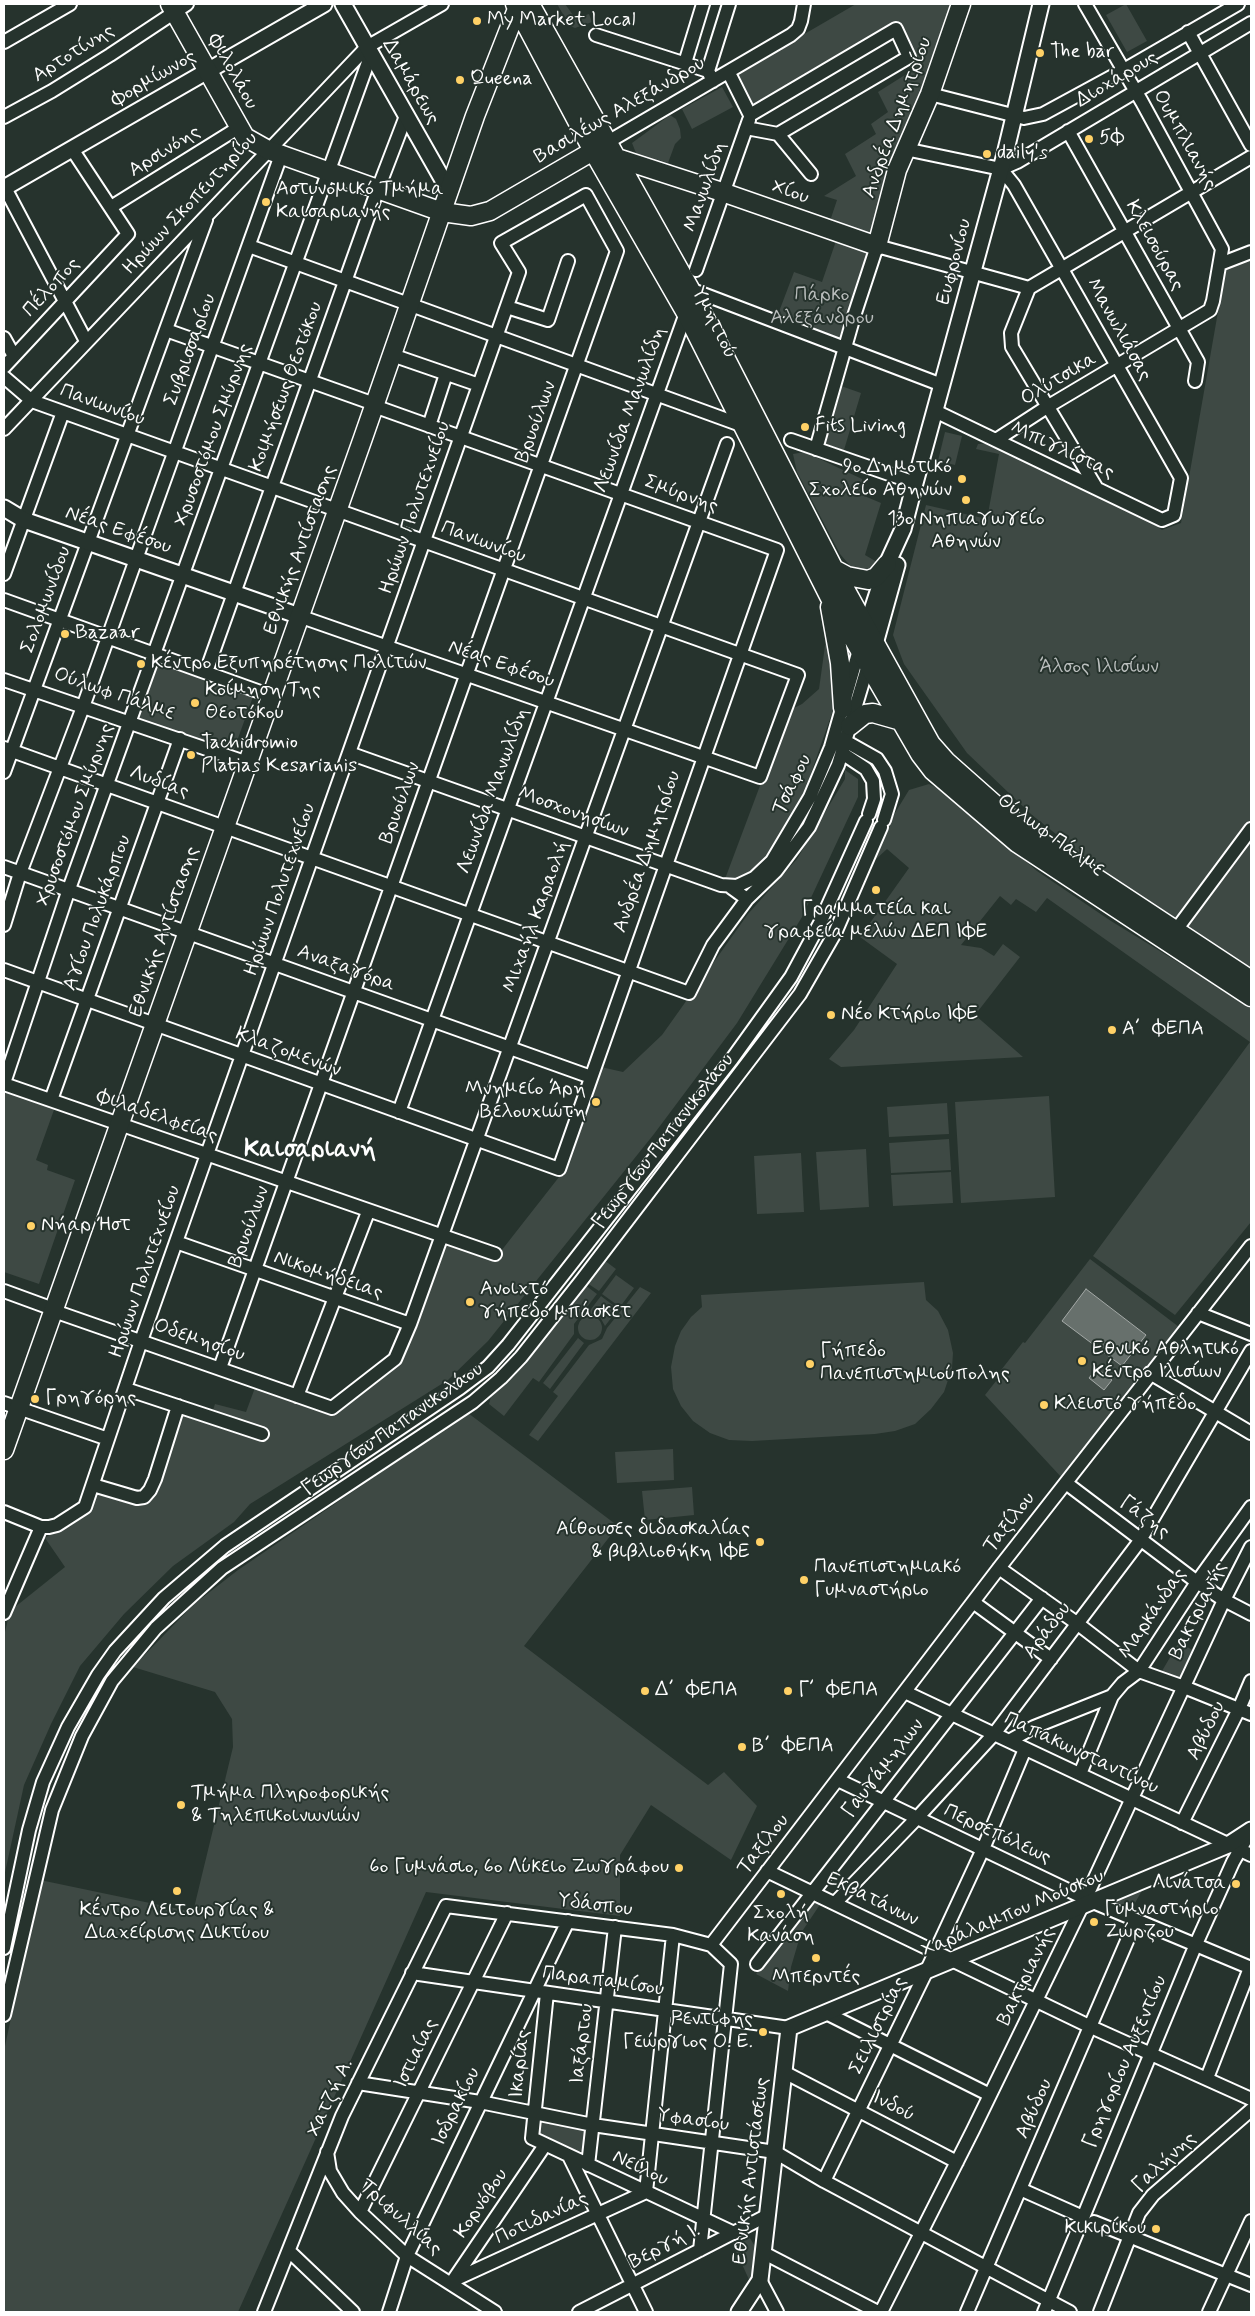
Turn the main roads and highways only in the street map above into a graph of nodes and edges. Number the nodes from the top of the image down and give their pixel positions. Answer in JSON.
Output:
{"nodes":[{"id":1,"x":518,"y":4,"type":"edge"},
{"id":2,"x":961,"y":4,"type":"edge"},
{"id":3,"x":177,"y":6,"type":"edge"},
{"id":4,"x":504,"y":43,"type":"junction"},
{"id":5,"x":538,"y":46,"type":"junction"},
{"id":6,"x":605,"y":150,"type":"junction"},
{"id":7,"x":378,"y":189,"type":"joint"},
{"id":8,"x":437,"y":210,"type":"junction"},
{"id":9,"x":877,"y":246,"type":"joint"},
{"id":10,"x":406,"y":303,"type":"junction"},
{"id":11,"x":370,"y":403,"type":"junction"},
{"id":12,"x":887,"y":564,"type":"road end"},
{"id":13,"x":834,"y":569,"type":"junction"},
{"id":14,"x":828,"y":595,"type":"junction"},
{"id":15,"x":296,"y":615,"type":"junction"},
{"id":16,"x":868,"y":652,"type":"junction"},
{"id":17,"x":843,"y":708,"type":"road end"},
{"id":18,"x":901,"y":721,"type":"junction"},
{"id":19,"x":846,"y":740,"type":"road end"},
{"id":20,"x":220,"y":825,"type":"junction"},
{"id":21,"x":1251,"y":980,"type":"edge"},
{"id":22,"x":1251,"y":997,"type":"edge"},
{"id":23,"x":9,"y":1409,"type":"edge"},
{"id":24,"x":4,"y":1450,"type":"edge"}],
"edges":[{"from":1,"to":4,"type":"main road","name":"Εθνικής Αντίστασης"},
{"from":1,"to":5,"type":"main road","name":"Υμηττού"},
{"from":1,"to":6,"type":"main road","name":"Υμηττού"},
{"from":1,"to":8,"type":"main road","name":"Εθνικής Αντίστασης"},
{"from":2,"to":9,"type":"main road","name":"Ανδρέα Δημητρίου"},
{"from":3,"to":7,"type":"main road","name":"Φιλολάου"},
{"from":4,"to":5,"type":"main road"},
{"from":4,"to":8,"type":"main road","name":"Εθνικής Αντίστασης"},
{"from":5,"to":6,"type":"main road","name":"Υμηττού"},
{"from":6,"to":8,"type":"main road","name":"Βασιλέως Αλεξάνδρου"},
{"from":6,"to":9,"type":"main road","name":"Χίου"},
{"from":6,"to":13,"type":"main road","name":"Υμηττού"},
{"from":6,"to":14,"type":"main road","name":"Υμηττού"},
{"from":7,"to":8,"type":"main road","name":"Βασιλέως Αλεξάνδρου"},
{"from":8,"to":10,"type":"main road","name":"Εθνικής Αντίστασης"},
{"from":10,"to":11,"type":"main road","name":"Εθνικής Αντίστασης"},
{"from":10,"to":11,"type":"main road","name":"Εθνικής Αντίστασης"},
{"from":11,"to":15,"type":"main road","name":"Εθνικής Αντίστασης"},
{"from":12,"to":13,"type":"main road"},
{"from":13,"to":16,"type":"main road","name":"Υμηττού"},
{"from":14,"to":16,"type":"main road","name":"Υμηττού"},
{"from":14,"to":17,"type":"main road"},
{"from":15,"to":20,"type":"main road","name":"Εθνικής Αντίστασης"},
{"from":15,"to":20,"type":"main road","name":"Εθνικής Αντίστασης"},
{"from":16,"to":18,"type":"main road","name":"Ούλωφ Πάλμε"},
{"from":16,"to":21,"type":"main road","name":"Ούλωφ Πάλμε"},
{"from":18,"to":19,"type":"main road"},
{"from":18,"to":22,"type":"main road","name":"Ούλωφ Πάλμε"},
{"from":20,"to":23,"type":"main road","name":"Εθνικής Αντίστασης"},
{"from":23,"to":24,"type":"main road","name":"Εθνικής Αντίστασης"}]}
